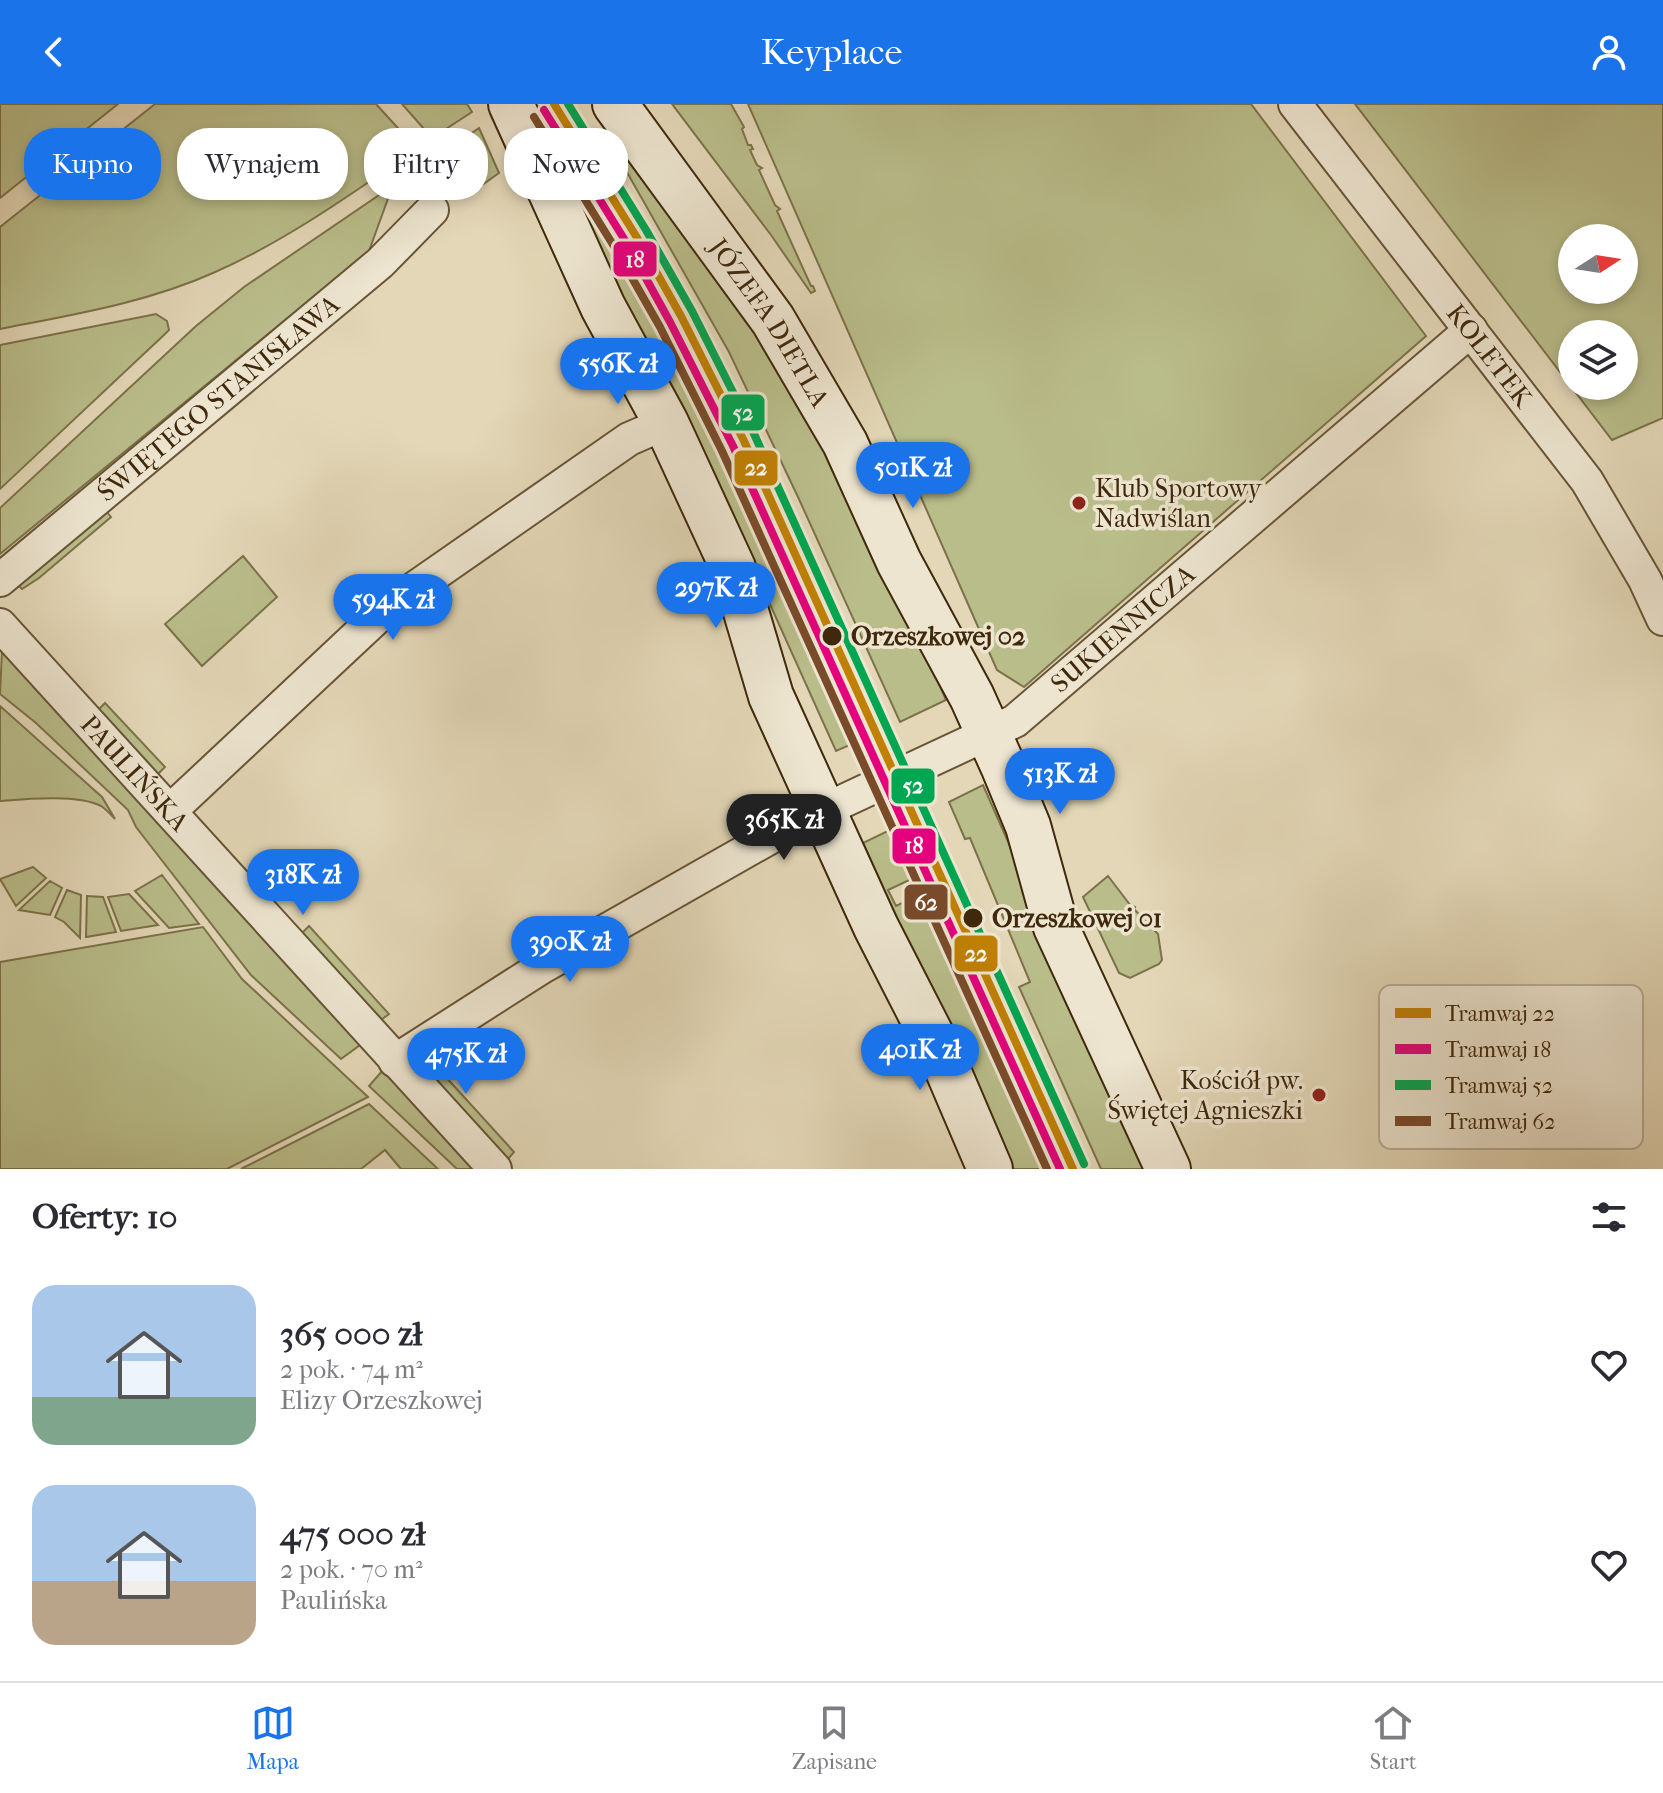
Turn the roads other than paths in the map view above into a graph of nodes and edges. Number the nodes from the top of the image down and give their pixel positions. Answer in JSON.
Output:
{"nodes":[{"id":1,"x":511,"y":104,"type":"edge"},
{"id":2,"x":615,"y":104,"type":"edge"},
{"id":3,"x":1295,"y":104,"type":"edge"},
{"id":4,"x":432,"y":210,"type":"dead end"},
{"id":5,"x":1471,"y":330,"type":"junction"},
{"id":6,"x":666,"y":423,"type":"junction"},
{"id":7,"x":0,"y":580,"type":"edge"},
{"id":8,"x":1663,"y":619,"type":"edge"},
{"id":9,"x":0,"y":625,"type":"edge"},
{"id":10,"x":988,"y":733,"type":"junction"},
{"id":11,"x":823,"y":810,"type":"junction"},
{"id":12,"x":170,"y":811,"type":"junction"},
{"id":13,"x":395,"y":1061,"type":"junction"},
{"id":14,"x":495,"y":1169,"type":"edge"},
{"id":15,"x":990,"y":1169,"type":"edge"},
{"id":16,"x":1168,"y":1169,"type":"edge"}],
"edges":[{"from":1,"to":6,"type":"street"},
{"from":2,"to":10,"type":"street","name":"JÓZEFA DIETLA"},
{"from":3,"to":5,"type":"street","name":"KOLETEK"},
{"from":4,"to":7,"type":"street","name":"ŚWIĘTEGO STANISŁAWA"},
{"from":5,"to":8,"type":"street","name":"KOLETEK"},
{"from":5,"to":10,"type":"street","name":"SUKIENNICZA"},
{"from":6,"to":11,"type":"street"},
{"from":6,"to":12,"type":"street"},
{"from":9,"to":12,"type":"street","name":"PAULIŃSKA"},
{"from":10,"to":11,"type":"street","name":"SUKIENNICZA"},
{"from":10,"to":16,"type":"street","name":"JÓZEFA DIETLA"},
{"from":11,"to":13,"type":"street","name":"SUKIENNICZA"},
{"from":11,"to":15,"type":"street"},
{"from":12,"to":13,"type":"street","name":"PAULIŃSKA"},
{"from":13,"to":14,"type":"street","name":"PAULIŃSKA"}]}
